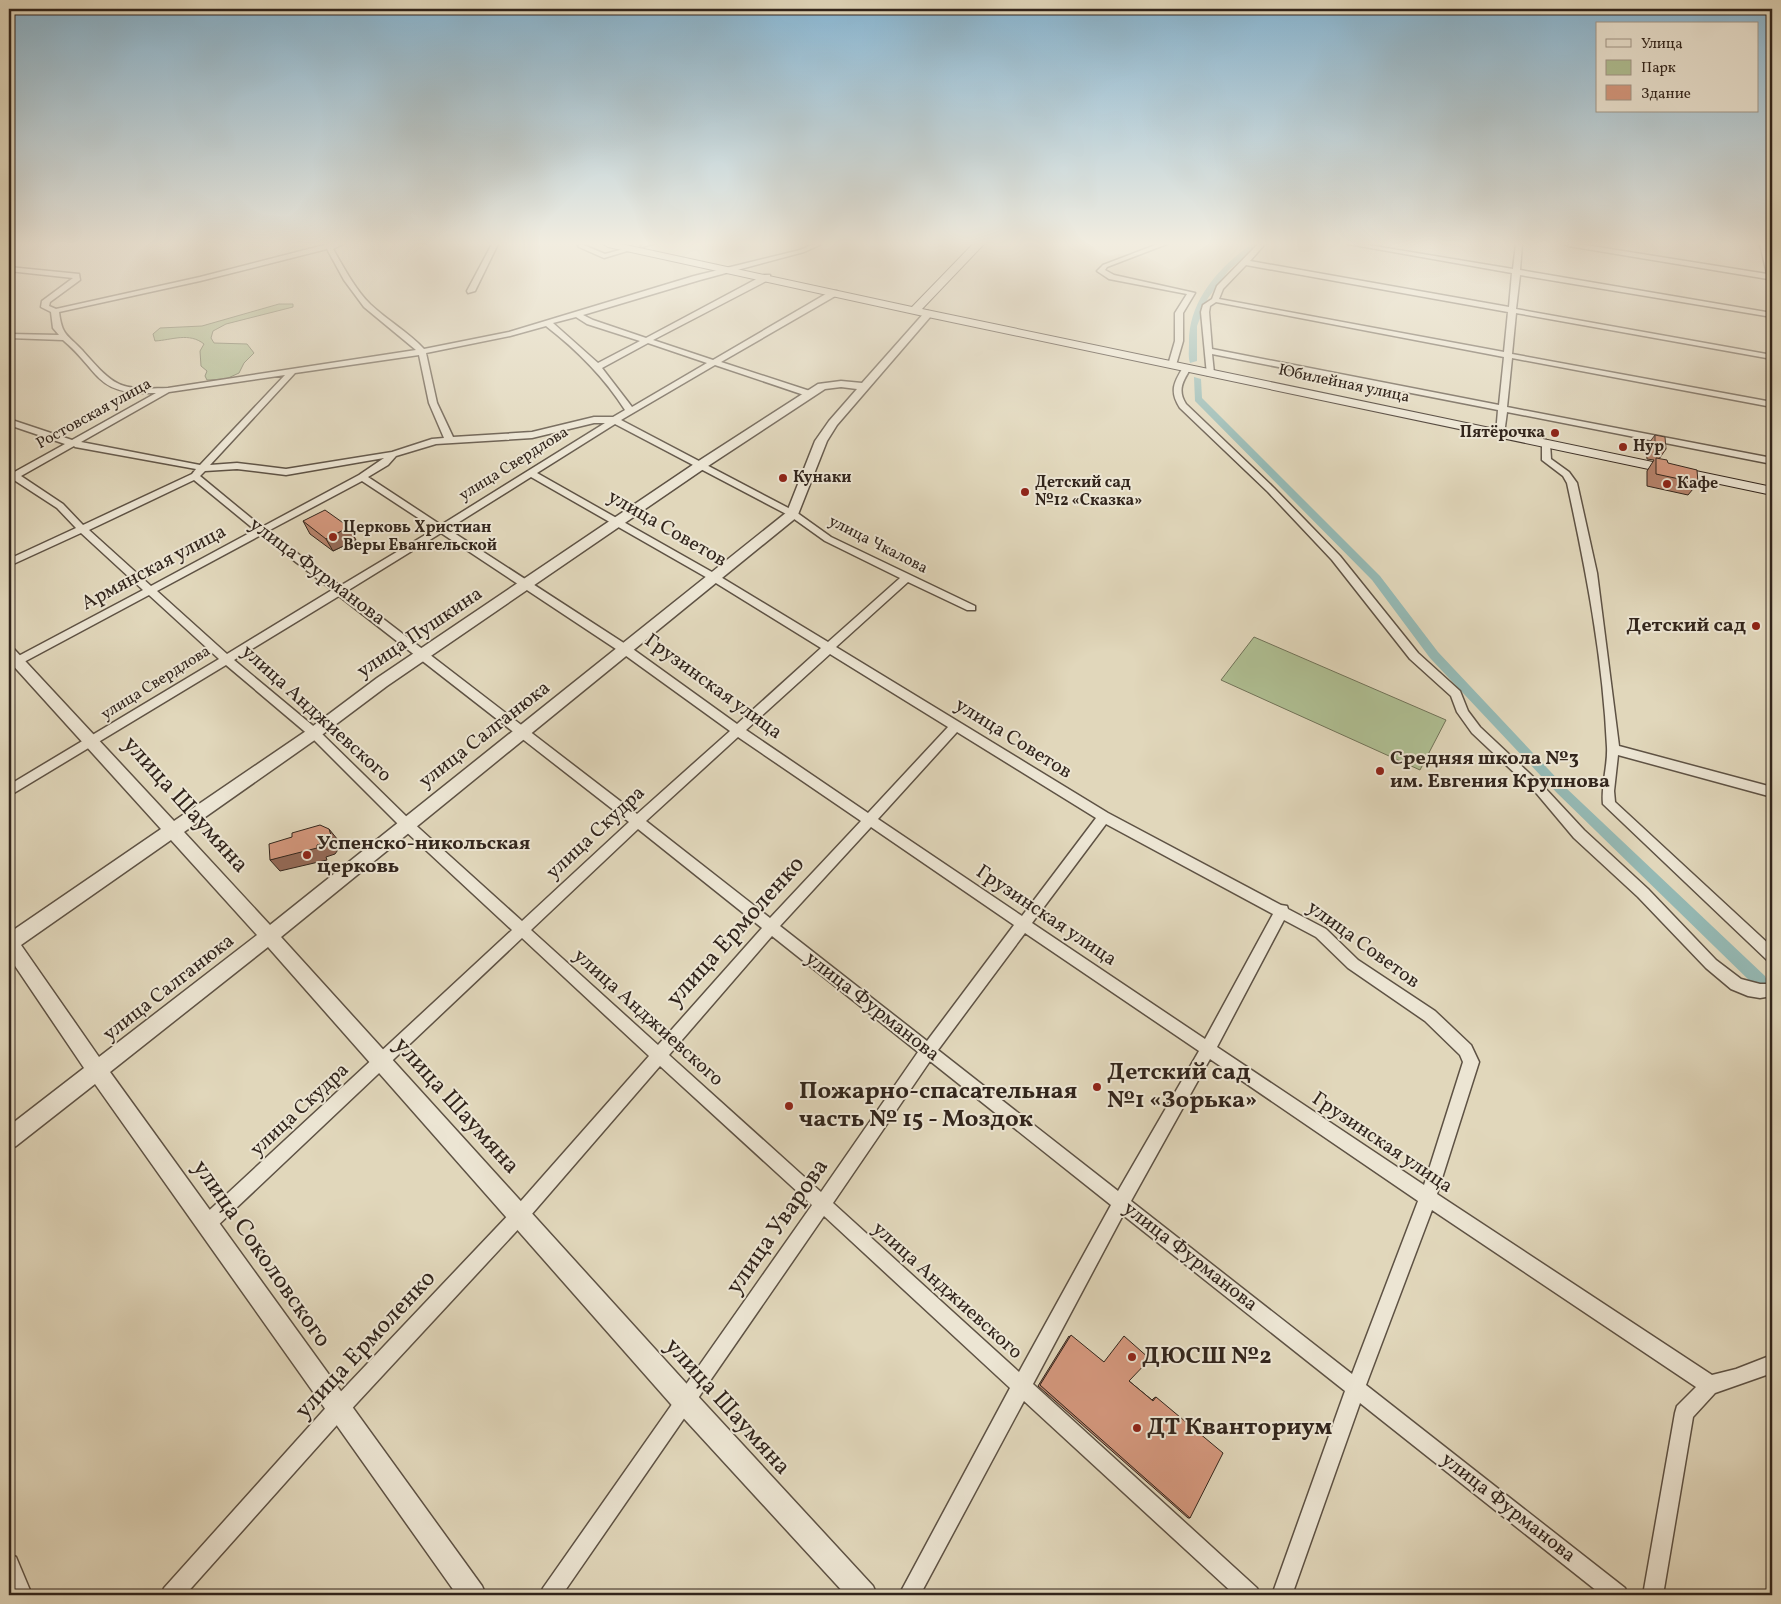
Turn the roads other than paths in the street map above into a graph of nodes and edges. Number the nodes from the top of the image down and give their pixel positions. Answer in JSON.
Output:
{"nodes":[{"id":1,"x":56,"y":319,"type":"edge"},
{"id":2,"x":384,"y":319,"type":"edge"},
{"id":3,"x":561,"y":319,"type":"edge"},
{"id":4,"x":585,"y":319,"type":"edge"},
{"id":5,"x":690,"y":319,"type":"edge"},
{"id":6,"x":788,"y":319,"type":"edge"},
{"id":7,"x":924,"y":319,"type":"edge"},
{"id":8,"x":951,"y":319,"type":"edge"},
{"id":9,"x":1179,"y":319,"type":"edge"},
{"id":10,"x":1206,"y":319,"type":"edge"},
{"id":11,"x":1317,"y":319,"type":"edge"},
{"id":12,"x":1509,"y":319,"type":"edge"},
{"id":13,"x":1555,"y":319,"type":"edge"},
{"id":14,"x":548,"y":323,"type":"junction"},
{"id":15,"x":13,"y":336,"type":"edge"},
{"id":16,"x":65,"y":338,"type":"junction"},
{"id":17,"x":9,"y":340,"type":"edge"},
{"id":18,"x":647,"y":342,"type":"junction"},
{"id":19,"x":422,"y":352,"type":"junction"},
{"id":20,"x":1209,"y":352,"type":"junction"},
{"id":21,"x":1506,"y":354,"type":"junction"},
{"id":22,"x":1772,"y":357,"type":"edge"},
{"id":23,"x":712,"y":362,"type":"junction"},
{"id":24,"x":1172,"y":365,"type":"junction"},
{"id":25,"x":597,"y":367,"type":"junction"},
{"id":26,"x":1186,"y":368,"type":"junction"},
{"id":27,"x":292,"y":372,"type":"junction"},
{"id":28,"x":1210,"y":373,"type":"junction"},
{"id":29,"x":865,"y":386,"type":"junction"},
{"id":30,"x":168,"y":390,"type":"junction"},
{"id":31,"x":810,"y":394,"type":"junction"},
{"id":32,"x":1772,"y":405,"type":"edge"},
{"id":33,"x":1502,"y":409,"type":"junction"},
{"id":34,"x":630,"y":411,"type":"junction"},
{"id":35,"x":615,"y":420,"type":"junction"},
{"id":36,"x":9,"y":422,"type":"edge"},
{"id":37,"x":1500,"y":434,"type":"junction"},
{"id":38,"x":449,"y":439,"type":"junction"},
{"id":39,"x":1546,"y":443,"type":"junction"},
{"id":40,"x":75,"y":444,"type":"junction"},
{"id":41,"x":392,"y":454,"type":"junction"},
{"id":42,"x":1772,"y":461,"type":"edge"},
{"id":43,"x":701,"y":465,"type":"junction"},
{"id":44,"x":199,"y":472,"type":"junction"},
{"id":45,"x":531,"y":473,"type":"junction"},
{"id":46,"x":12,"y":477,"type":"edge"},
{"id":47,"x":362,"y":477,"type":"junction"},
{"id":48,"x":1772,"y":491,"type":"edge"},
{"id":49,"x":793,"y":514,"type":"junction"},
{"id":50,"x":619,"y":522,"type":"junction"},
{"id":51,"x":81,"y":528,"type":"junction"},
{"id":52,"x":442,"y":528,"type":"junction"},
{"id":53,"x":260,"y":530,"type":"junction"},
{"id":54,"x":9,"y":563,"type":"edge"},
{"id":55,"x":715,"y":578,"type":"junction"},
{"id":56,"x":906,"y":578,"type":"junction"},
{"id":57,"x":527,"y":585,"type":"junction"},
{"id":58,"x":150,"y":590,"type":"junction"},
{"id":59,"x":340,"y":590,"type":"junction"},
{"id":60,"x":971,"y":608,"type":"dead end"},
{"id":61,"x":830,"y":648,"type":"junction"},
{"id":62,"x":626,"y":650,"type":"junction"},
{"id":63,"x":423,"y":654,"type":"junction"},
{"id":64,"x":225,"y":658,"type":"junction"},
{"id":65,"x":12,"y":660,"type":"edge"},
{"id":66,"x":956,"y":726,"type":"junction"},
{"id":67,"x":738,"y":731,"type":"junction"},
{"id":68,"x":524,"y":732,"type":"junction"},
{"id":69,"x":314,"y":734,"type":"junction"},
{"id":70,"x":92,"y":742,"type":"junction"},
{"id":71,"x":1613,"y":749,"type":"junction"},
{"id":72,"x":9,"y":791,"type":"edge"},
{"id":73,"x":1772,"y":792,"type":"edge"},
{"id":74,"x":1104,"y":817,"type":"junction"},
{"id":75,"x":869,"y":820,"type":"junction"},
{"id":76,"x":637,"y":822,"type":"junction"},
{"id":77,"x":406,"y":824,"type":"junction"},
{"id":78,"x":172,"y":829,"type":"junction"},
{"id":79,"x":1282,"y":910,"type":"junction"},
{"id":80,"x":1022,"y":923,"type":"junction"},
{"id":81,"x":771,"y":927,"type":"junction"},
{"id":82,"x":522,"y":930,"type":"junction"},
{"id":83,"x":270,"y":936,"type":"junction"},
{"id":84,"x":9,"y":943,"type":"edge"},
{"id":85,"x":1772,"y":956,"type":"edge"},
{"id":86,"x":1772,"y":990,"type":"edge"},
{"id":87,"x":1208,"y":1050,"type":"junction"},
{"id":88,"x":928,"y":1051,"type":"junction"},
{"id":89,"x":659,"y":1055,"type":"junction"},
{"id":90,"x":382,"y":1062,"type":"junction"},
{"id":91,"x":97,"y":1072,"type":"junction"},
{"id":92,"x":9,"y":1139,"type":"edge"},
{"id":93,"x":1428,"y":1198,"type":"junction"},
{"id":94,"x":1121,"y":1202,"type":"junction"},
{"id":95,"x":822,"y":1204,"type":"junction"},
{"id":96,"x":519,"y":1216,"type":"junction"},
{"id":97,"x":208,"y":1224,"type":"junction"},
{"id":98,"x":1772,"y":1364,"type":"edge"},
{"id":99,"x":1710,"y":1385,"type":"junction"},
{"id":100,"x":1022,"y":1387,"type":"junction"},
{"id":101,"x":1356,"y":1387,"type":"junction"},
{"id":102,"x":686,"y":1402,"type":"junction"},
{"id":103,"x":338,"y":1408,"type":"junction"},
{"id":104,"x":9,"y":1564,"type":"edge"},
{"id":105,"x":22,"y":1595,"type":"edge"},
{"id":106,"x":171,"y":1595,"type":"edge"},
{"id":107,"x":473,"y":1595,"type":"edge"},
{"id":108,"x":550,"y":1595,"type":"edge"},
{"id":109,"x":864,"y":1595,"type":"edge"},
{"id":110,"x":909,"y":1595,"type":"edge"},
{"id":111,"x":1250,"y":1595,"type":"edge"},
{"id":112,"x":1282,"y":1595,"type":"edge"},
{"id":113,"x":1618,"y":1595,"type":"edge"},
{"id":114,"x":1653,"y":1595,"type":"edge"}],
"edges":[{"from":1,"to":16,"type":"street"},
{"from":2,"to":19,"type":"street"},
{"from":3,"to":14,"type":"street"},
{"from":4,"to":18,"type":"street"},
{"from":5,"to":18,"type":"street"},
{"from":6,"to":23,"type":"street","name":"улица Свердлова"},
{"from":7,"to":29,"type":"street","name":"улица Салганюка"},
{"from":8,"to":24,"type":"main road","name":"Юбилейная улица"},
{"from":9,"to":24,"type":"street"},
{"from":10,"to":20,"type":"street"},
{"from":11,"to":21,"type":"street"},
{"from":12,"to":21,"type":"street"},
{"from":13,"to":22,"type":"street"},
{"from":14,"to":19,"type":"street"},
{"from":14,"to":25,"type":"street"},
{"from":15,"to":16,"type":"street"},
{"from":15,"to":17,"type":"street"},
{"from":16,"to":30,"type":"street"},
{"from":18,"to":23,"type":"street"},
{"from":18,"to":25,"type":"street"},
{"from":19,"to":27,"type":"street"},
{"from":19,"to":38,"type":"street"},
{"from":20,"to":28,"type":"street"},
{"from":20,"to":33,"type":"street"},
{"from":21,"to":32,"type":"street"},
{"from":21,"to":33,"type":"street"},
{"from":23,"to":31,"type":"street"},
{"from":23,"to":34,"type":"street","name":"улица Свердлова"},
{"from":24,"to":26,"type":"main road","name":"Юбилейная улица"},
{"from":25,"to":34,"type":"street"},
{"from":26,"to":28,"type":"main road","name":"Юбилейная улица"},
{"from":26,"to":86,"type":"street"},
{"from":27,"to":30,"type":"street"},
{"from":27,"to":44,"type":"street"},
{"from":28,"to":37,"type":"main road","name":"Юбилейная улица"},
{"from":29,"to":31,"type":"street","name":"улица Пушкина"},
{"from":29,"to":49,"type":"street","name":"улица Салганюка"},
{"from":30,"to":40,"type":"street","name":"Ростовская улица"},
{"from":31,"to":43,"type":"street","name":"улица Пушкина"},
{"from":33,"to":37,"type":"street"},
{"from":33,"to":42,"type":"street"},
{"from":34,"to":35,"type":"street","name":"улица Свердлова"},
{"from":35,"to":38,"type":"street"},
{"from":35,"to":43,"type":"street","name":"улица Чкалова"},
{"from":35,"to":45,"type":"street","name":"улица Свердлова"},
{"from":36,"to":40,"type":"street"},
{"from":37,"to":39,"type":"main road","name":"Юбилейная улица"},
{"from":38,"to":41,"type":"street"},
{"from":39,"to":48,"type":"main road","name":"Юбилейная улица"},
{"from":39,"to":71,"type":"street"},
{"from":40,"to":44,"type":"street"},
{"from":40,"to":46,"type":"street","name":"Ростовская улица"},
{"from":41,"to":44,"type":"street"},
{"from":41,"to":47,"type":"street","name":"Армянская улица"},
{"from":43,"to":49,"type":"street","name":"улица Чкалова"},
{"from":43,"to":50,"type":"street","name":"улица Пушкина"},
{"from":44,"to":51,"type":"street"},
{"from":44,"to":53,"type":"street","name":"улица Фурманова"},
{"from":45,"to":50,"type":"street","name":"улица Советов"},
{"from":45,"to":52,"type":"street","name":"улица Свердлова"},
{"from":46,"to":51,"type":"street","name":"улица Анджиевского"},
{"from":47,"to":52,"type":"street","name":"Грузинская улица"},
{"from":47,"to":53,"type":"street","name":"Армянская улица"},
{"from":49,"to":55,"type":"street","name":"улица Салганюка"},
{"from":49,"to":56,"type":"street","name":"улица Чкалова"},
{"from":50,"to":55,"type":"street","name":"улица Советов"},
{"from":50,"to":57,"type":"street","name":"улица Пушкина"},
{"from":51,"to":54,"type":"street"},
{"from":51,"to":58,"type":"street","name":"улица Анджиевского"},
{"from":52,"to":57,"type":"street","name":"Грузинская улица"},
{"from":52,"to":59,"type":"street","name":"улица Свердлова"},
{"from":53,"to":58,"type":"street","name":"Армянская улица"},
{"from":53,"to":59,"type":"street","name":"улица Фурманова"},
{"from":55,"to":61,"type":"street","name":"улица Советов"},
{"from":55,"to":62,"type":"street","name":"улица Салганюка"},
{"from":56,"to":60,"type":"street","name":"улица Чкалова"},
{"from":56,"to":61,"type":"street","name":"улица Скудра"},
{"from":57,"to":62,"type":"street","name":"Грузинская улица"},
{"from":57,"to":63,"type":"street","name":"улица Пушкина"},
{"from":58,"to":64,"type":"street","name":"улица Анджиевского"},
{"from":58,"to":65,"type":"street","name":"Армянская улица"},
{"from":59,"to":63,"type":"street","name":"улица Фурманова"},
{"from":59,"to":64,"type":"street","name":"улица Свердлова"},
{"from":61,"to":66,"type":"street","name":"улица Советов"},
{"from":61,"to":67,"type":"street","name":"улица Скудра"},
{"from":62,"to":67,"type":"street","name":"Грузинская улица"},
{"from":62,"to":68,"type":"street","name":"улица Салганюка"},
{"from":63,"to":68,"type":"street","name":"улица Фурманова"},
{"from":63,"to":69,"type":"street","name":"улица Пушкина"},
{"from":64,"to":69,"type":"street","name":"улица Анджиевского"},
{"from":64,"to":70,"type":"street","name":"улица Свердлова"},
{"from":65,"to":70,"type":"street","name":"улица Шаумяна"},
{"from":66,"to":74,"type":"street","name":"улица Советов"},
{"from":66,"to":75,"type":"street","name":"улица Ермоленко"},
{"from":67,"to":75,"type":"street","name":"Грузинская улица"},
{"from":67,"to":76,"type":"street","name":"улица Скудра"},
{"from":68,"to":76,"type":"street","name":"улица Фурманова"},
{"from":68,"to":77,"type":"street","name":"улица Салганюка"},
{"from":69,"to":77,"type":"street","name":"улица Анджиевского"},
{"from":69,"to":78,"type":"street","name":"улица Пушкина"},
{"from":70,"to":72,"type":"street","name":"улица Свердлова"},
{"from":70,"to":78,"type":"street","name":"улица Шаумяна"},
{"from":71,"to":73,"type":"street"},
{"from":71,"to":85,"type":"street"},
{"from":74,"to":79,"type":"street","name":"улица Советов"},
{"from":74,"to":80,"type":"street","name":"улица Уварова"},
{"from":75,"to":80,"type":"street","name":"Грузинская улица"},
{"from":75,"to":81,"type":"street","name":"улица Ермоленко"},
{"from":76,"to":81,"type":"street","name":"улица Фурманова"},
{"from":76,"to":82,"type":"street","name":"улица Скудра"},
{"from":77,"to":82,"type":"street","name":"улица Анджиевского"},
{"from":77,"to":83,"type":"street","name":"улица Салганюка"},
{"from":78,"to":83,"type":"street","name":"улица Шаумяна"},
{"from":78,"to":84,"type":"street","name":"улица Пушкина"},
{"from":79,"to":87,"type":"street"},
{"from":79,"to":93,"type":"street","name":"улица Советов"},
{"from":80,"to":87,"type":"street","name":"Грузинская улица"},
{"from":80,"to":88,"type":"street","name":"улица Уварова"},
{"from":81,"to":88,"type":"street","name":"улица Фурманова"},
{"from":81,"to":89,"type":"street","name":"улица Ермоленко"},
{"from":82,"to":89,"type":"street","name":"улица Анджиевского"},
{"from":82,"to":90,"type":"street","name":"улица Скудра"},
{"from":83,"to":90,"type":"street","name":"улица Шаумяна"},
{"from":83,"to":91,"type":"street","name":"улица Салганюка"},
{"from":84,"to":91,"type":"street","name":"улица Соколовского"},
{"from":87,"to":93,"type":"street","name":"Грузинская улица"},
{"from":87,"to":94,"type":"street"},
{"from":88,"to":94,"type":"street","name":"улица Фурманова"},
{"from":88,"to":95,"type":"street","name":"улица Уварова"},
{"from":89,"to":95,"type":"street","name":"улица Анджиевского"},
{"from":89,"to":96,"type":"street","name":"улица Ермоленко"},
{"from":90,"to":96,"type":"street","name":"улица Шаумяна"},
{"from":90,"to":97,"type":"street","name":"улица Скудра"},
{"from":91,"to":92,"type":"street","name":"улица Салганюка"},
{"from":91,"to":97,"type":"street","name":"улица Соколовского"},
{"from":93,"to":99,"type":"street","name":"Грузинская улица"},
{"from":93,"to":101,"type":"street"},
{"from":94,"to":100,"type":"street"},
{"from":94,"to":101,"type":"street","name":"улица Фурманова"},
{"from":95,"to":100,"type":"street","name":"улица Анджиевского"},
{"from":95,"to":102,"type":"street","name":"улица Уварова"},
{"from":96,"to":102,"type":"street","name":"улица Шаумяна"},
{"from":96,"to":103,"type":"street","name":"улица Ермоленко"},
{"from":97,"to":103,"type":"street","name":"улица Соколовского"},
{"from":98,"to":99,"type":"street"},
{"from":99,"to":114,"type":"street"},
{"from":100,"to":110,"type":"street"},
{"from":100,"to":111,"type":"street","name":"улица Анджиевского"},
{"from":101,"to":112,"type":"street"},
{"from":101,"to":113,"type":"street","name":"улица Фурманова"},
{"from":102,"to":108,"type":"street","name":"улица Уварова"},
{"from":102,"to":109,"type":"street","name":"улица Шаумяна"},
{"from":103,"to":106,"type":"street","name":"улица Ермоленко"},
{"from":103,"to":107,"type":"street","name":"улица Соколовского"},
{"from":104,"to":105,"type":"street"}]}
